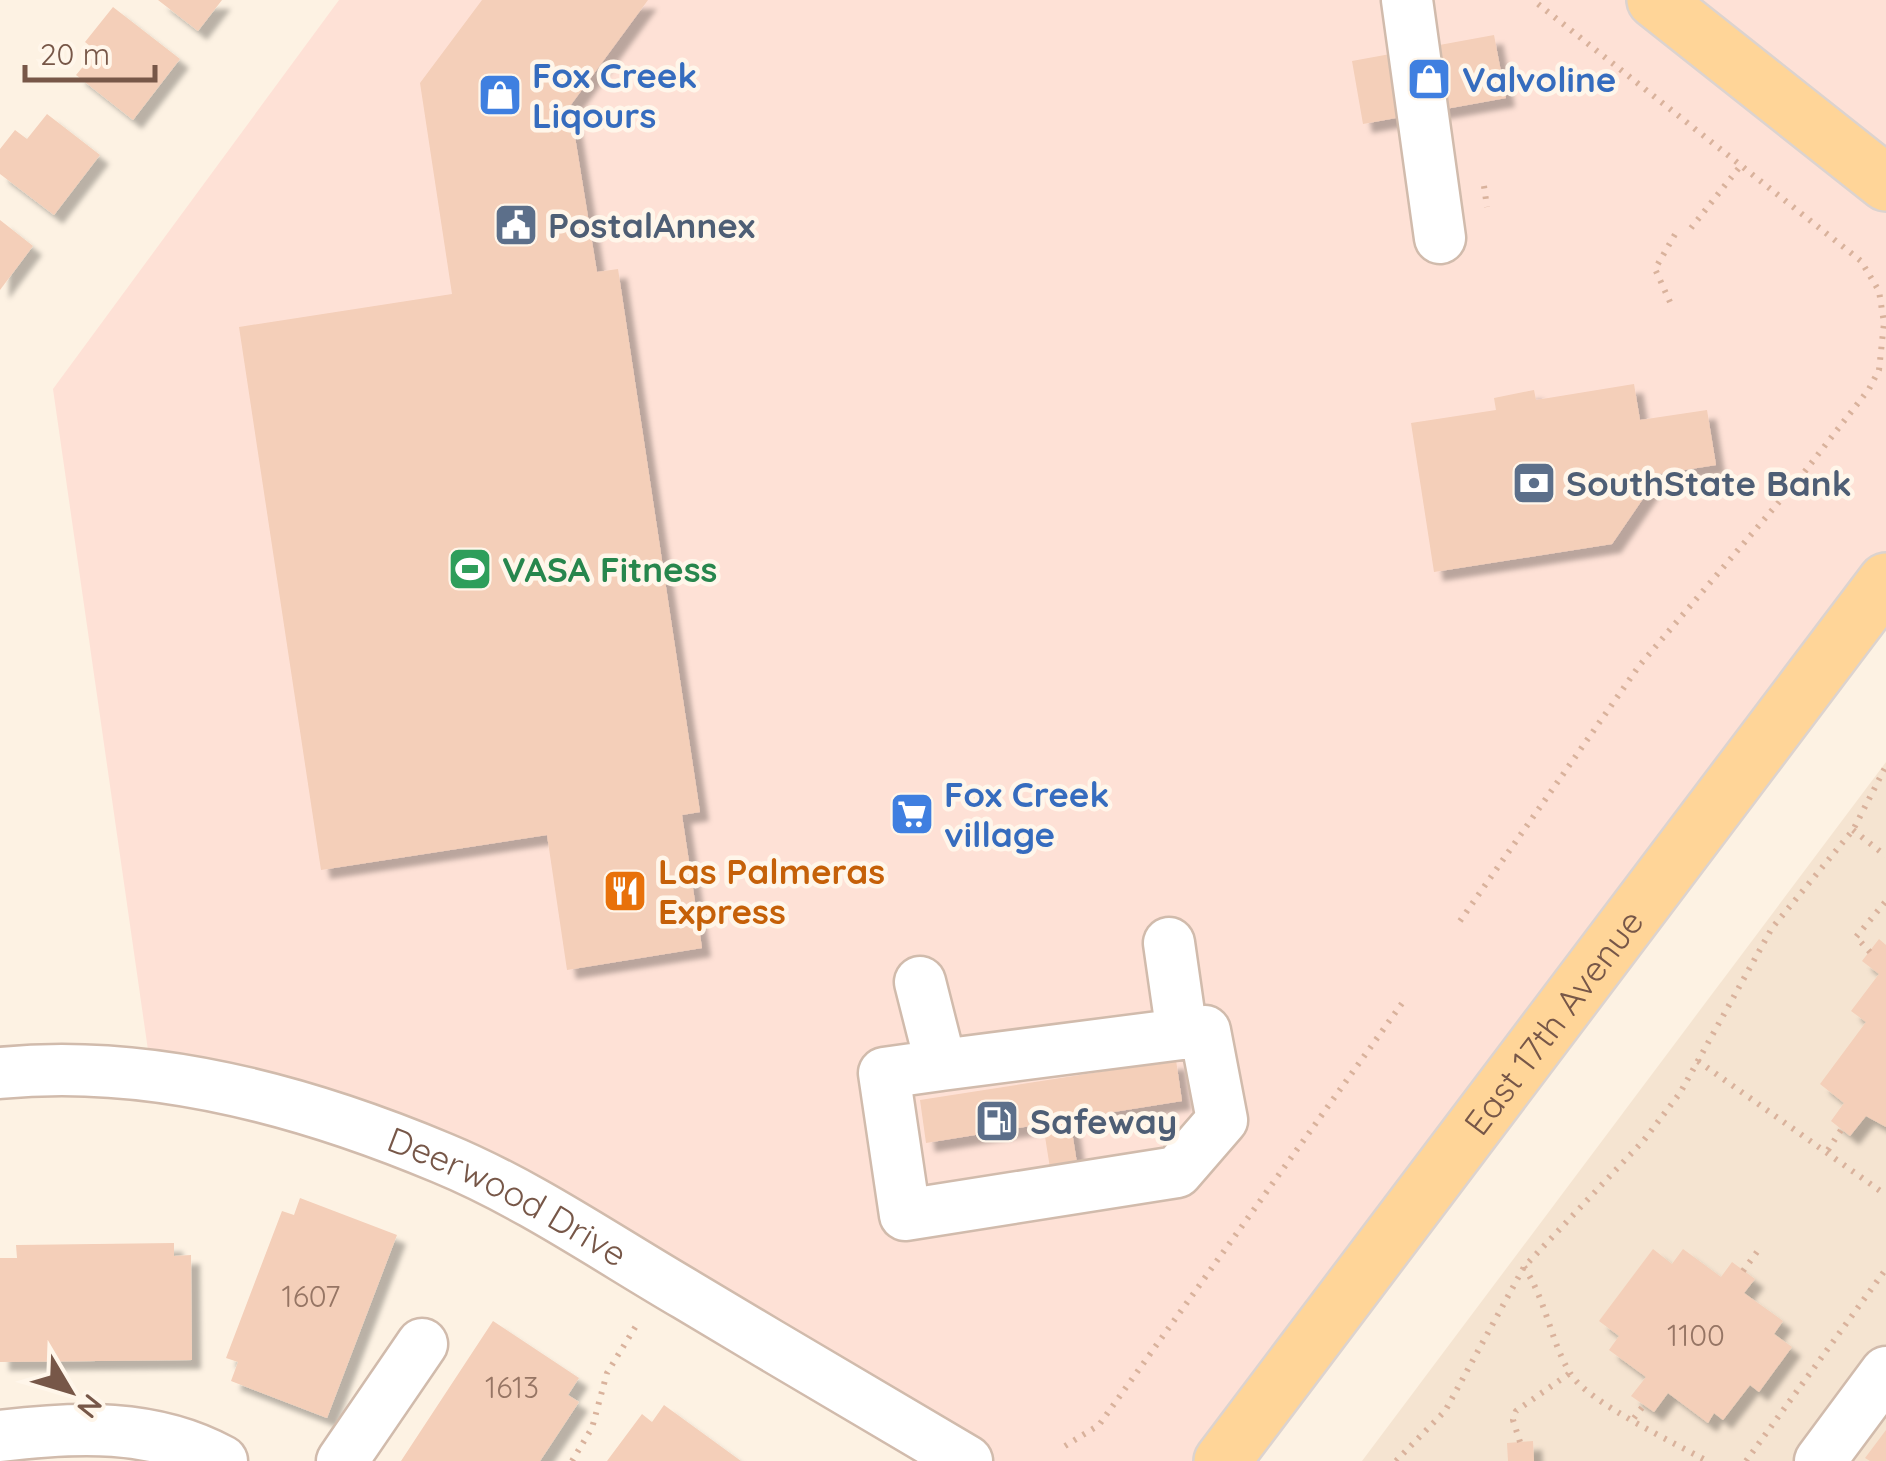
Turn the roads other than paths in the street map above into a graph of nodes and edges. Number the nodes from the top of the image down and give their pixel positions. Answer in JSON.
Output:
{"nodes":[{"id":1,"x":1407,"y":0,"type":"edge"},
{"id":2,"x":1655,"y":0,"type":"edge"},
{"id":3,"x":1886,"y":183,"type":"edge"},
{"id":4,"x":1440,"y":238,"type":"dead end"},
{"id":5,"x":1886,"y":581,"type":"edge"},
{"id":6,"x":1168,"y":943,"type":"dead end"},
{"id":7,"x":920,"y":982,"type":"dead end"},
{"id":8,"x":1182,"y":1034,"type":"junction"},
{"id":9,"x":941,"y":1065,"type":"junction"},
{"id":10,"x":0,"y":1074,"type":"edge"},
{"id":11,"x":422,"y":1344,"type":"dead end"},
{"id":12,"x":1886,"y":1372,"type":"edge"},
{"id":13,"x":0,"y":1436,"type":"edge"},
{"id":14,"x":222,"y":1461,"type":"edge"},
{"id":15,"x":342,"y":1461,"type":"edge"},
{"id":16,"x":967,"y":1461,"type":"edge"},
{"id":17,"x":1222,"y":1461,"type":"edge"},
{"id":18,"x":1820,"y":1461,"type":"edge"}],
"edges":[{"from":1,"to":4,"type":"street"},
{"from":2,"to":3,"type":"main road"},
{"from":5,"to":17,"type":"main road","name":"East 17th Avenue"},
{"from":6,"to":8,"type":"street"},
{"from":7,"to":9,"type":"street"},
{"from":8,"to":9,"type":"street"},
{"from":8,"to":9,"type":"street"},
{"from":10,"to":16,"type":"street","name":"Deerwood Drive"},
{"from":11,"to":15,"type":"street"},
{"from":12,"to":18,"type":"street"},
{"from":13,"to":14,"type":"street"}]}
